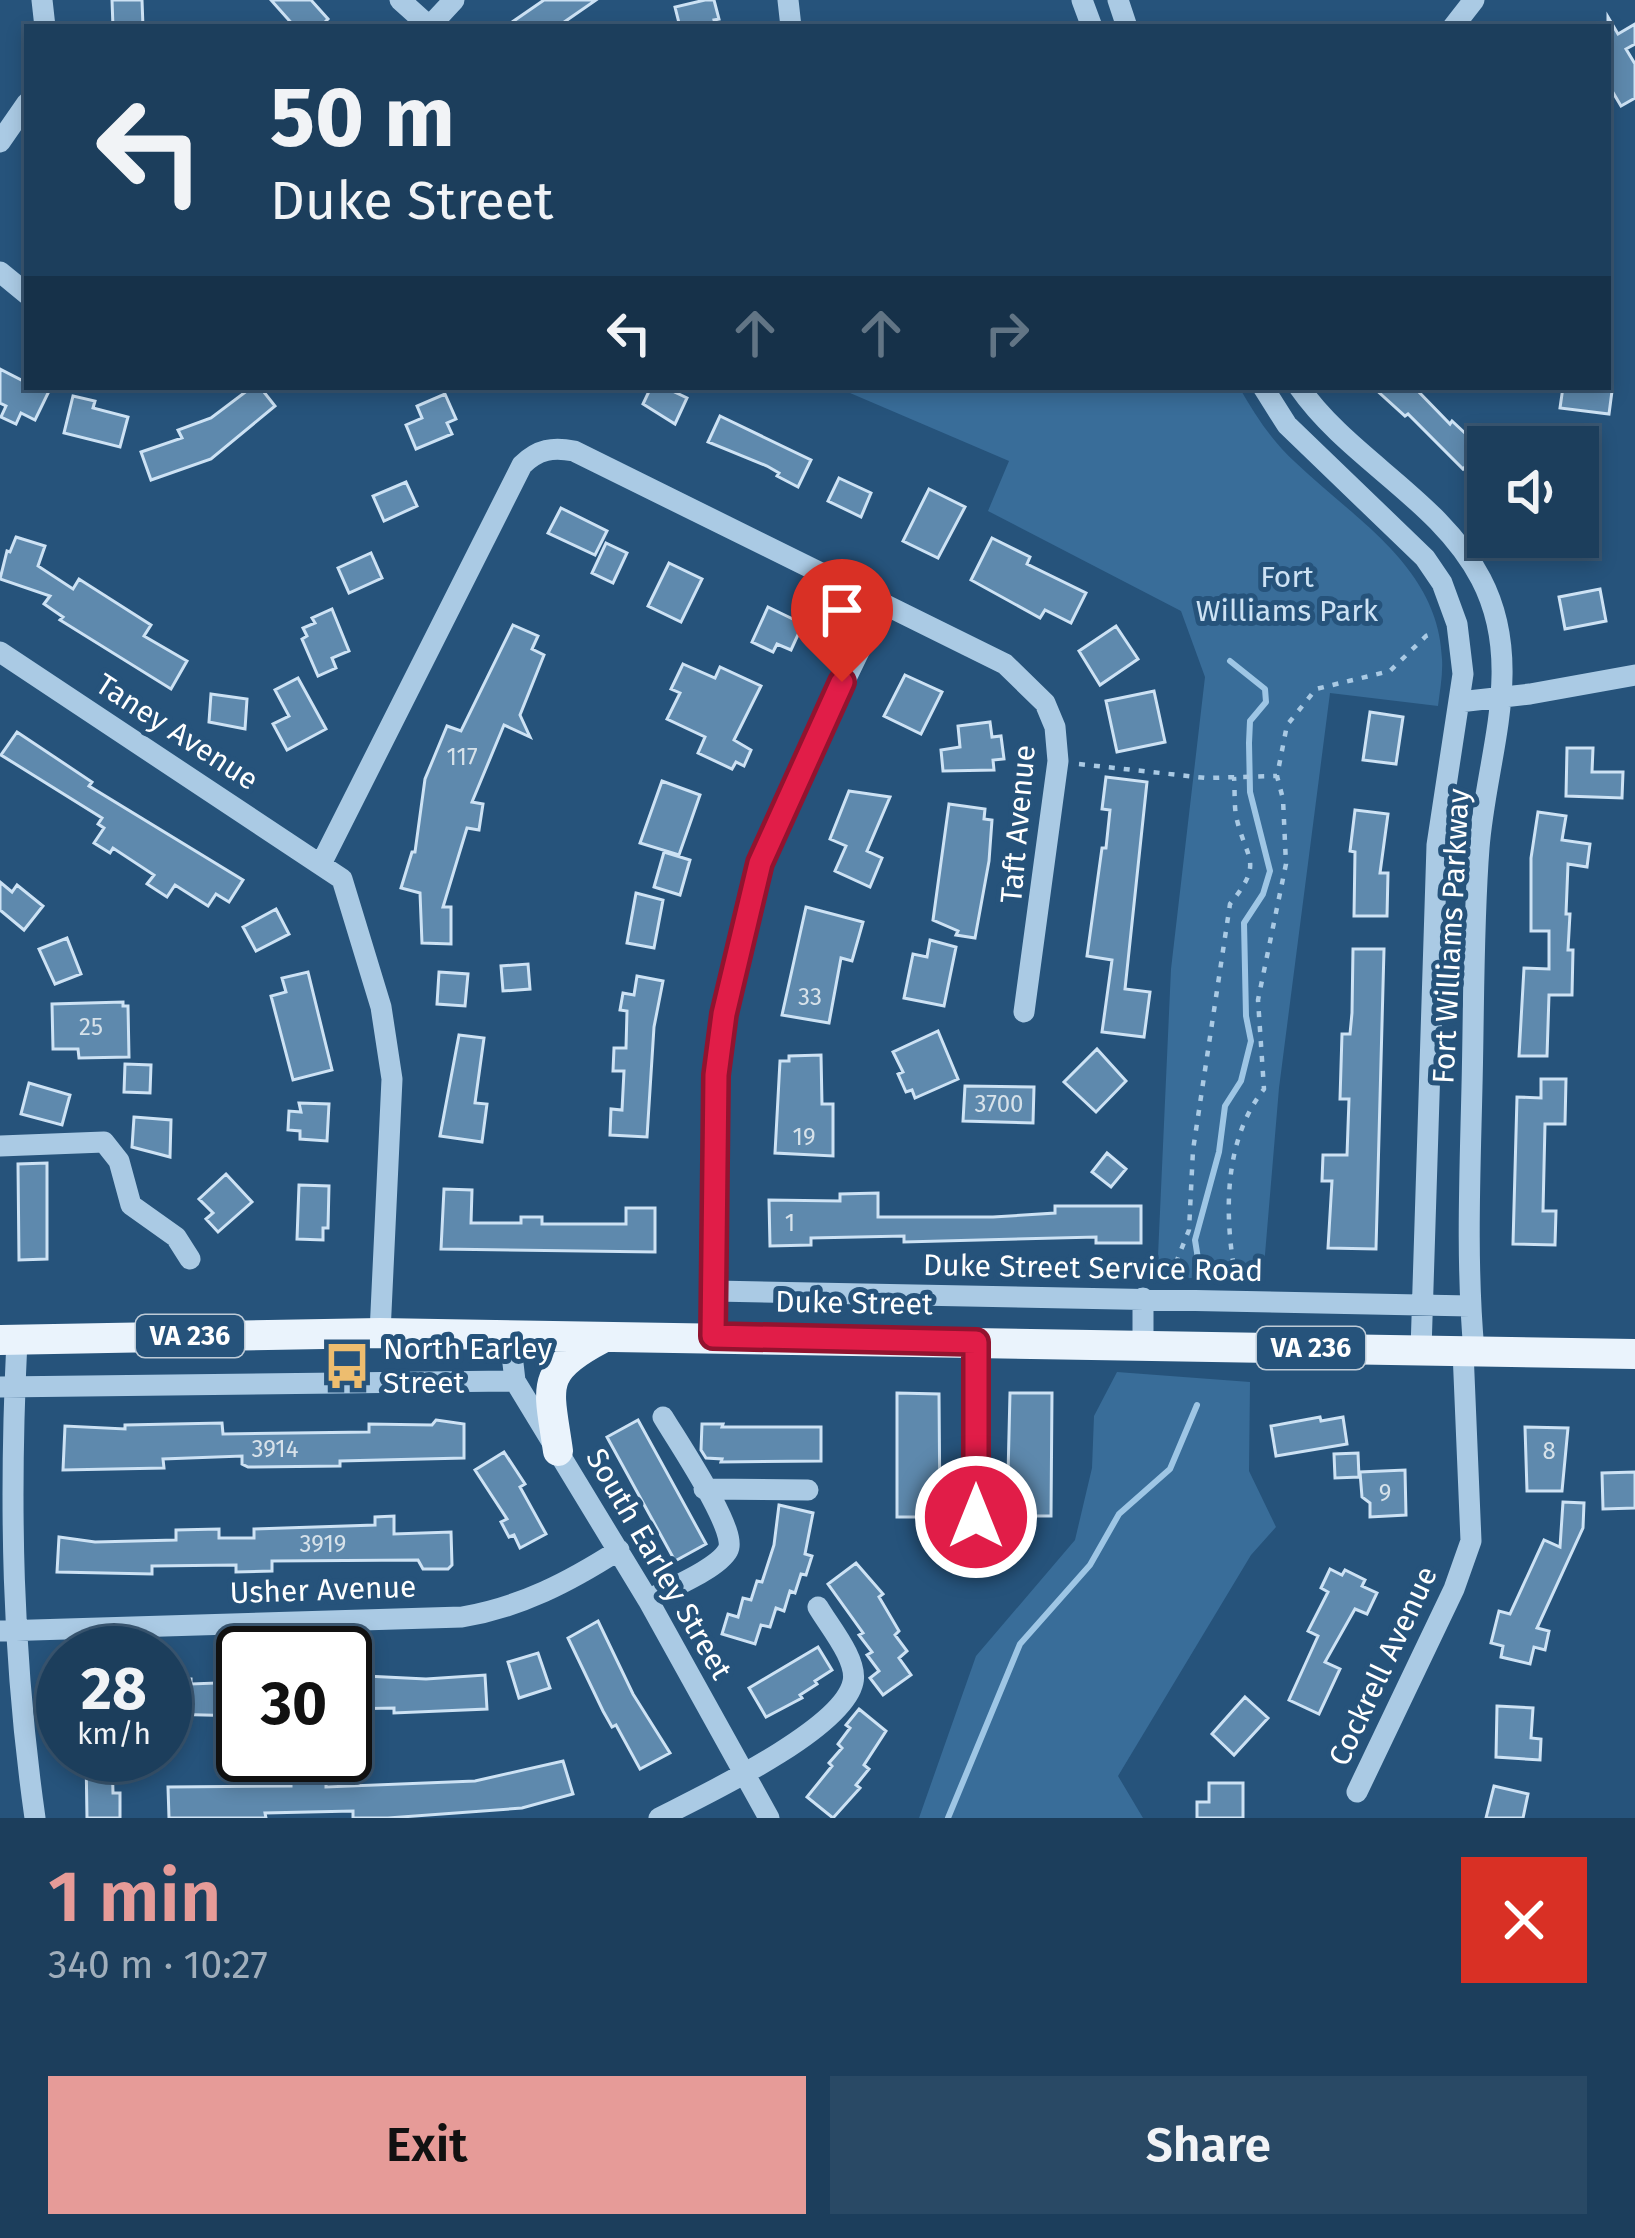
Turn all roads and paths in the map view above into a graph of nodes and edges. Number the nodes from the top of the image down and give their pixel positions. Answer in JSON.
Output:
{"nodes":[{"id":1,"x":400,"y":0,"type":"edge"},
{"id":2,"x":454,"y":0,"type":"edge"},
{"id":3,"x":1474,"y":0,"type":"edge"},
{"id":4,"x":426,"y":24,"type":"edge"},
{"id":5,"x":432,"y":24,"type":"edge"},
{"id":6,"x":1455,"y":24,"type":"edge"},
{"id":7,"x":24,"y":107,"type":"edge"},
{"id":8,"x":0,"y":142,"type":"edge"},
{"id":9,"x":0,"y":272,"type":"edge"},
{"id":10,"x":24,"y":292,"type":"edge"},
{"id":11,"x":1265,"y":390,"type":"edge"},
{"id":12,"x":1301,"y":390,"type":"edge"},
{"id":13,"x":881,"y":606,"type":"junction"},
{"id":14,"x":1457,"y":624,"type":"junction"},
{"id":15,"x":0,"y":652,"type":"edge"},
{"id":16,"x":1635,"y":675,"type":"edge"},
{"id":17,"x":1502,"y":697,"type":"junction"},
{"id":18,"x":1459,"y":702,"type":"junction"},
{"id":19,"x":1058,"y":761,"type":"junction"},
{"id":20,"x":1276,"y":776,"type":"junction"},
{"id":21,"x":1234,"y":777,"type":"junction"},
{"id":22,"x":322,"y":862,"type":"junction"},
{"id":23,"x":1024,"y":1012,"type":"dead end"},
{"id":24,"x":0,"y":1146,"type":"edge"},
{"id":25,"x":190,"y":1259,"type":"dead end"},
{"id":26,"x":715,"y":1292,"type":"junction"},
{"id":27,"x":1143,"y":1298,"type":"junction"},
{"id":28,"x":1174,"y":1299,"type":"junction"},
{"id":29,"x":1240,"y":1300,"type":"junction"},
{"id":30,"x":1421,"y":1304,"type":"junction"},
{"id":31,"x":1470,"y":1306,"type":"junction"},
{"id":32,"x":380,"y":1333,"type":"junction"},
{"id":33,"x":606,"y":1336,"type":"junction"},
{"id":34,"x":713,"y":1336,"type":"junction"},
{"id":35,"x":510,"y":1337,"type":"junction"},
{"id":36,"x":8,"y":1340,"type":"edge"},
{"id":37,"x":976,"y":1342,"type":"junction"},
{"id":38,"x":1143,"y":1345,"type":"junction"},
{"id":39,"x":1420,"y":1350,"type":"junction"},
{"id":40,"x":1469,"y":1351,"type":"junction"},
{"id":41,"x":1635,"y":1354,"type":"edge"},
{"id":42,"x":515,"y":1381,"type":"junction"},
{"id":43,"x":7,"y":1387,"type":"edge"},
{"id":44,"x":663,"y":1417,"type":"dead end"},
{"id":45,"x":558,"y":1451,"type":"junction"},
{"id":46,"x":704,"y":1489,"type":"junction"},
{"id":47,"x":808,"y":1490,"type":"dead end"},
{"id":48,"x":976,"y":1517,"type":"dead end"},
{"id":49,"x":619,"y":1550,"type":"junction"},
{"id":50,"x":648,"y":1600,"type":"junction"},
{"id":51,"x":818,"y":1607,"type":"dead end"},
{"id":52,"x":7,"y":1631,"type":"edge"},
{"id":53,"x":744,"y":1774,"type":"junction"},
{"id":54,"x":1357,"y":1792,"type":"dead end"},
{"id":55,"x":35,"y":1818,"type":"edge"},
{"id":56,"x":658,"y":1818,"type":"edge"},
{"id":57,"x":769,"y":1818,"type":"edge"}],
"edges":[{"from":1,"to":4,"type":"street"},
{"from":2,"to":5,"type":"street"},
{"from":3,"to":6,"type":"street"},
{"from":7,"to":8,"type":"street"},
{"from":9,"to":10,"type":"street"},
{"from":11,"to":14,"type":"street","name":"Fort Williams Parkway"},
{"from":12,"to":17,"type":"street","name":"Fort Williams Parkway"},
{"from":13,"to":19,"type":"street","name":"Taft Avenue"},
{"from":13,"to":22,"type":"street","name":"Taft Avenue"},
{"from":13,"to":26,"type":"street"},
{"from":14,"to":18,"type":"street","name":"Fort Williams Parkway"},
{"from":14,"to":20,"type":"path"},
{"from":15,"to":22,"type":"street","name":"Taney Avenue"},
{"from":16,"to":17,"type":"street"},
{"from":17,"to":18,"type":"street"},
{"from":17,"to":31,"type":"street","name":"Fort Williams Parkway"},
{"from":18,"to":30,"type":"street","name":"Fort Williams Parkway"},
{"from":19,"to":21,"type":"path"},
{"from":19,"to":23,"type":"street","name":"Taft Avenue"},
{"from":20,"to":21,"type":"path"},
{"from":20,"to":29,"type":"path"},
{"from":21,"to":28,"type":"path"},
{"from":22,"to":32,"type":"street"},
{"from":24,"to":25,"type":"street"},
{"from":26,"to":27,"type":"street","name":"Duke Street Service Road"},
{"from":26,"to":34,"type":"street"},
{"from":27,"to":28,"type":"street","name":"Duke Street Service Road"},
{"from":27,"to":38,"type":"street"},
{"from":28,"to":29,"type":"street","name":"Duke Street Service Road"},
{"from":29,"to":30,"type":"street","name":"Duke Street Service Road"},
{"from":30,"to":31,"type":"street","name":"Duke Street Service Road"},
{"from":30,"to":39,"type":"street","name":"Fort Williams Parkway"},
{"from":31,"to":40,"type":"street","name":"Fort Williams Parkway"},
{"from":32,"to":35,"type":"main road","name":"Duke Street","number":"VA 236"},
{"from":32,"to":36,"type":"main road","name":"Duke Street","number":"VA 236"},
{"from":33,"to":34,"type":"main road","name":"Duke Street","number":"VA 236"},
{"from":33,"to":35,"type":"main road","name":"Duke Street","number":"VA 236"},
{"from":33,"to":45,"type":"main road"},
{"from":34,"to":37,"type":"main road","name":"Duke Street","number":"VA 236"},
{"from":35,"to":42,"type":"street","name":"South Earley Street"},
{"from":36,"to":43,"type":"street"},
{"from":37,"to":38,"type":"main road","name":"Duke Street","number":"VA 236"},
{"from":37,"to":48,"type":"street"},
{"from":38,"to":39,"type":"main road","name":"Duke Street","number":"VA 236"},
{"from":39,"to":40,"type":"main road","name":"Duke Street","number":"VA 236"},
{"from":40,"to":41,"type":"main road","name":"Duke Street","number":"VA 236"},
{"from":40,"to":54,"type":"street","name":"Cockrell Avenue"},
{"from":42,"to":43,"type":"street"},
{"from":42,"to":45,"type":"street","name":"South Earley Street"},
{"from":43,"to":52,"type":"street"},
{"from":44,"to":46,"type":"street"},
{"from":45,"to":49,"type":"street","name":"South Earley Street"},
{"from":46,"to":47,"type":"street"},
{"from":46,"to":50,"type":"street"},
{"from":49,"to":50,"type":"street","name":"South Earley Street"},
{"from":49,"to":52,"type":"street","name":"Usher Avenue"},
{"from":50,"to":53,"type":"street","name":"South Earley Street"},
{"from":51,"to":53,"type":"street"},
{"from":52,"to":55,"type":"street"},
{"from":53,"to":56,"type":"street"},
{"from":53,"to":57,"type":"street","name":"South Earley Street"}]}
